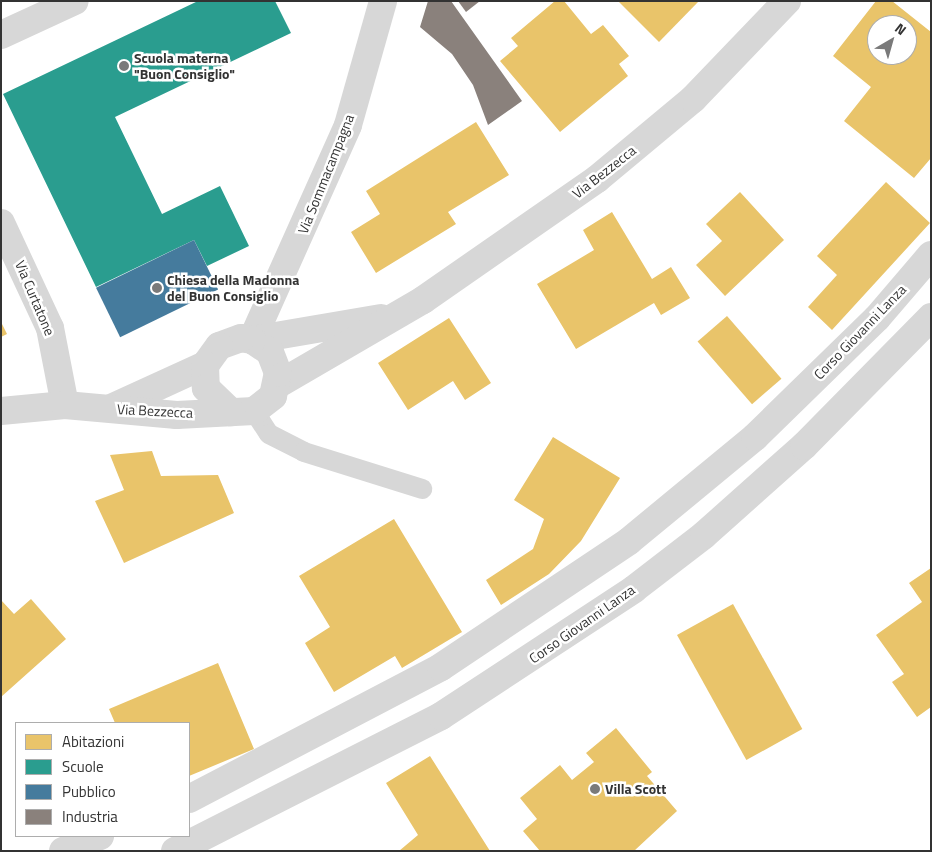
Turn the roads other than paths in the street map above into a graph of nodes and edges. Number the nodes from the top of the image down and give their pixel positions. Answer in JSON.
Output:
{"nodes":[{"id":1,"x":75,"y":1,"type":"edge"},
{"id":2,"x":384,"y":1,"type":"edge"},
{"id":3,"x":787,"y":1,"type":"edge"},
{"id":4,"x":1,"y":35,"type":"edge"},
{"id":5,"x":1,"y":223,"type":"edge"},
{"id":6,"x":931,"y":255,"type":"edge"},
{"id":7,"x":398,"y":315,"type":"junction"},
{"id":8,"x":931,"y":317,"type":"edge"},
{"id":9,"x":252,"y":340,"type":"junction"},
{"id":10,"x":205,"y":365,"type":"junction"},
{"id":11,"x":278,"y":385,"type":"junction"},
{"id":12,"x":65,"y":405,"type":"junction"},
{"id":13,"x":110,"y":408,"type":"junction"},
{"id":14,"x":1,"y":411,"type":"edge"},
{"id":15,"x":243,"y":411,"type":"junction"},
{"id":16,"x":422,"y":489,"type":"dead end"},
{"id":17,"x":190,"y":798,"type":"edge"},
{"id":18,"x":98,"y":837,"type":"edge"},
{"id":19,"x":63,"y":851,"type":"edge"},
{"id":20,"x":175,"y":851,"type":"edge"}],
"edges":[{"from":1,"to":4,"type":"street"},
{"from":2,"to":9,"type":"street","name":"Via Sommacampagna"},
{"from":3,"to":7,"type":"street","name":"Via Bezzecca"},
{"from":5,"to":12,"type":"street","name":"Via Curtatone"},
{"from":6,"to":17,"type":"street","name":"Corso Giovanni Lanza"},
{"from":7,"to":9,"type":"street","name":"Via Bezzecca"},
{"from":7,"to":11,"type":"street","name":"Via Bezzecca"},
{"from":8,"to":20,"type":"street","name":"Corso Giovanni Lanza"},
{"from":9,"to":10,"type":"street","name":"Via Bezzecca"},
{"from":9,"to":11,"type":"street"},
{"from":10,"to":13,"type":"street","name":"Via Bezzecca"},
{"from":10,"to":15,"type":"street","name":"Via Bezzecca"},
{"from":11,"to":15,"type":"street","name":"Via Bezzecca"},
{"from":12,"to":13,"type":"street","name":"Via Bezzecca"},
{"from":12,"to":14,"type":"street","name":"Via Bezzecca"},
{"from":13,"to":15,"type":"street","name":"Via Bezzecca"},
{"from":15,"to":16,"type":"lane"},
{"from":18,"to":19,"type":"street"}]}
